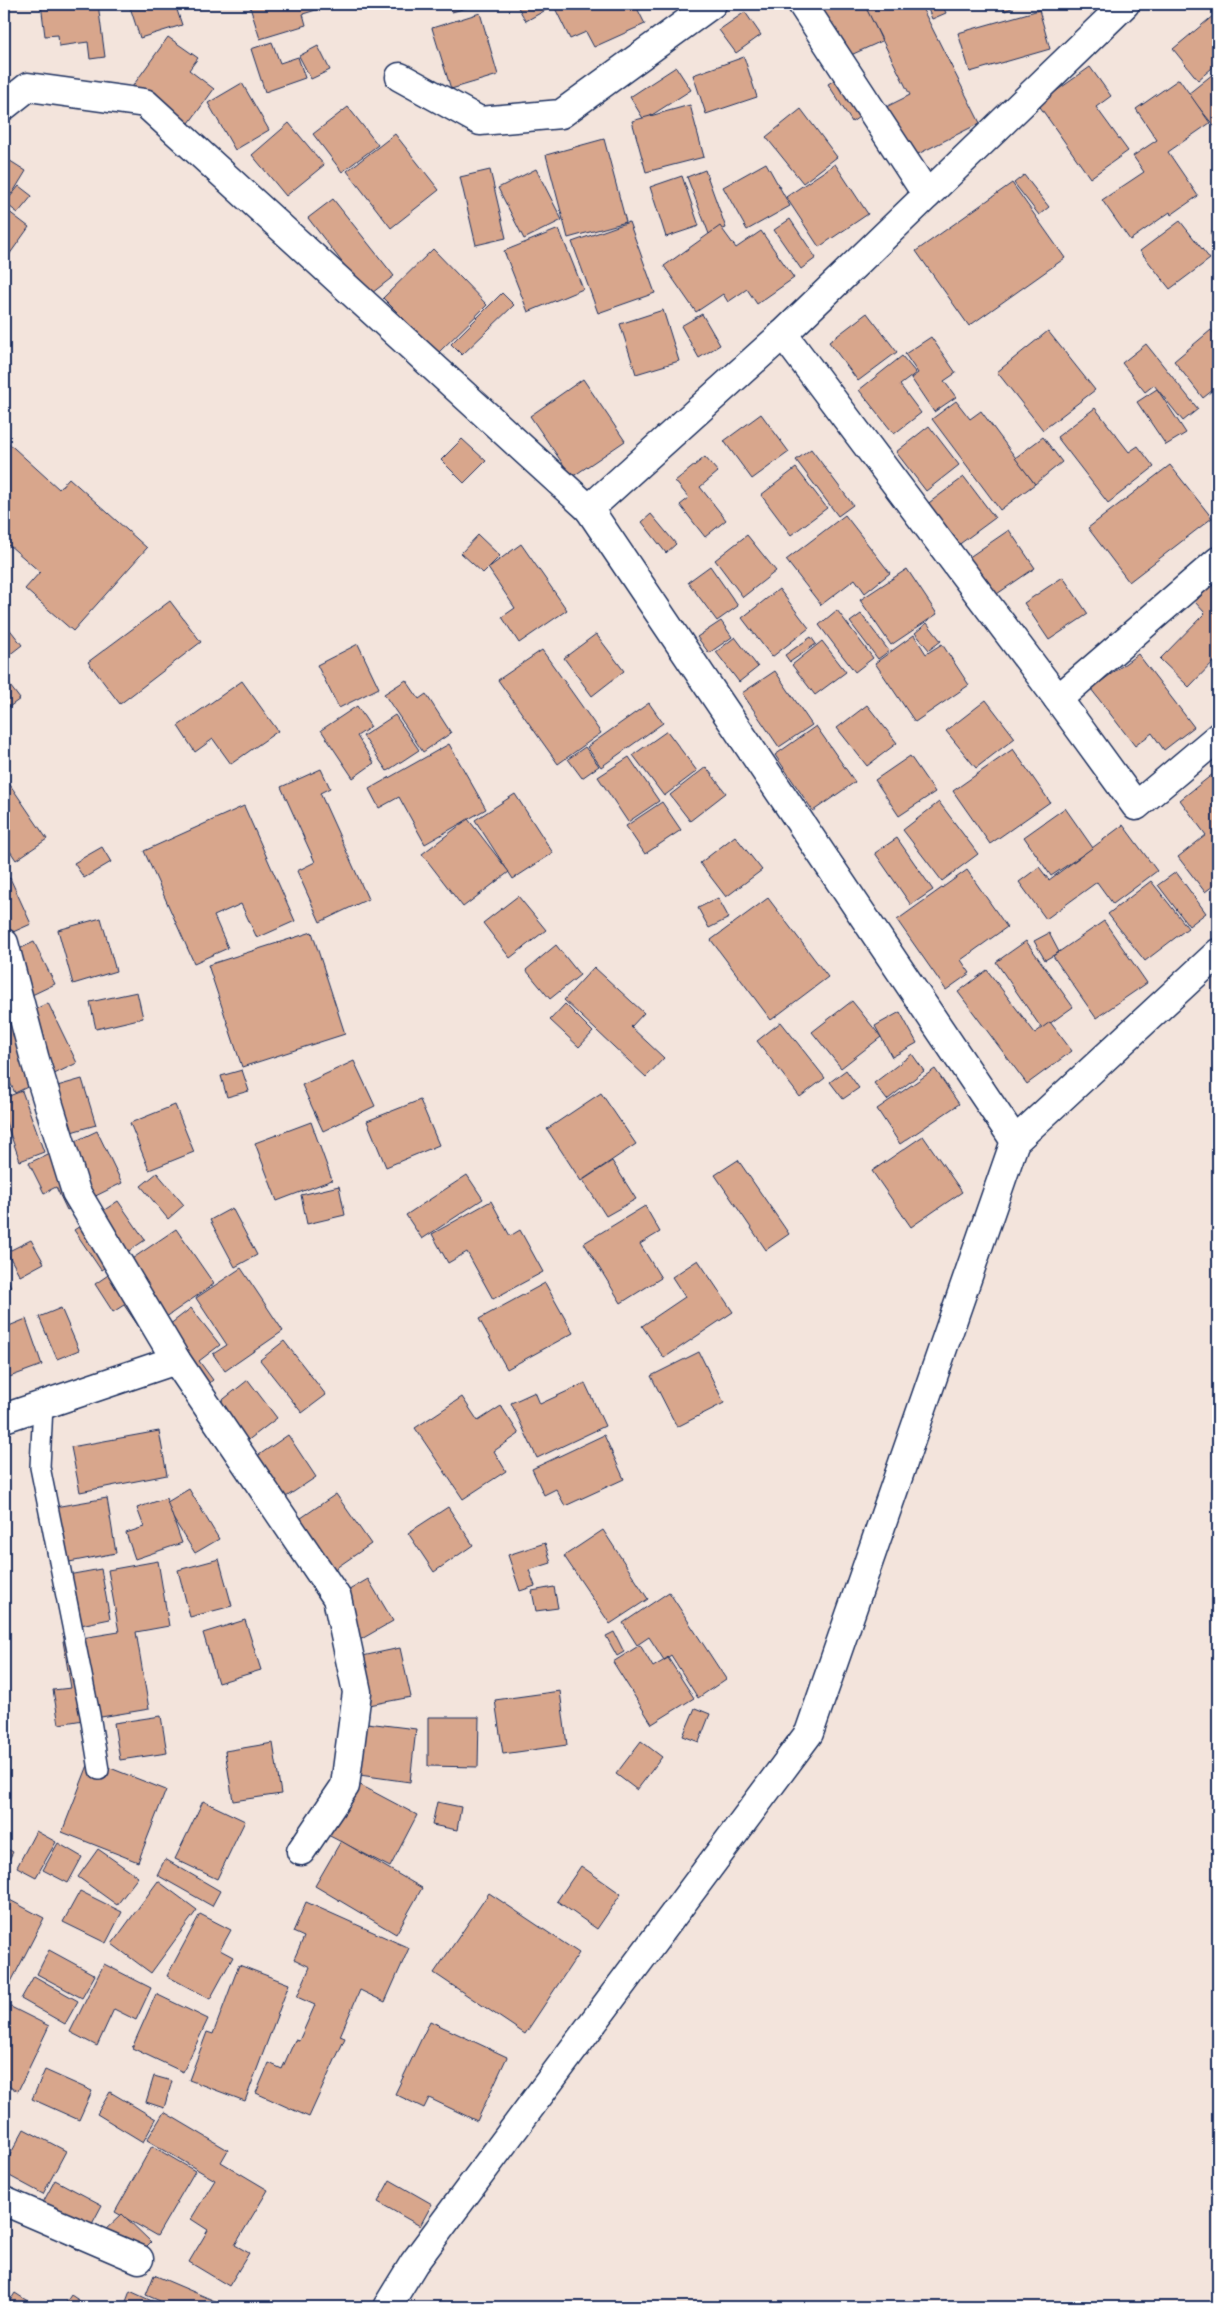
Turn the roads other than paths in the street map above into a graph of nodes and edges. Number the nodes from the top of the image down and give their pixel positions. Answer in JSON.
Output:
{"nodes":[{"id":1,"x":712,"y":4,"type":"edge"},
{"id":2,"x":802,"y":4,"type":"edge"},
{"id":3,"x":1125,"y":4,"type":"edge"},
{"id":4,"x":400,"y":77,"type":"dead end"},
{"id":5,"x":4,"y":106,"type":"edge"},
{"id":6,"x":927,"y":195,"type":"junction"},
{"id":7,"x":783,"y":334,"type":"junction"},
{"id":8,"x":589,"y":509,"type":"junction"},
{"id":9,"x":1218,"y":561,"type":"edge"},
{"id":10,"x":1058,"y":699,"type":"junction"},
{"id":11,"x":1218,"y":737,"type":"edge"},
{"id":12,"x":4,"y":943,"type":"edge"},
{"id":13,"x":1218,"y":953,"type":"edge"},
{"id":14,"x":1015,"y":1141,"type":"junction"},
{"id":15,"x":176,"y":1360,"type":"junction"},
{"id":16,"x":43,"y":1405,"type":"junction"},
{"id":17,"x":4,"y":1418,"type":"edge"},
{"id":18,"x":99,"y":1770,"type":"dead end"},
{"id":19,"x":301,"y":1851,"type":"dead end"},
{"id":20,"x":4,"y":2201,"type":"edge"},
{"id":21,"x":139,"y":2259,"type":"dead end"},
{"id":22,"x":387,"y":2307,"type":"edge"}],
"edges":[{"from":1,"to":4,"type":"street"},
{"from":2,"to":6,"type":"street"},
{"from":3,"to":6,"type":"street"},
{"from":5,"to":8,"type":"street"},
{"from":6,"to":7,"type":"street"},
{"from":7,"to":8,"type":"street"},
{"from":7,"to":10,"type":"street"},
{"from":8,"to":14,"type":"street"},
{"from":9,"to":10,"type":"street"},
{"from":10,"to":11,"type":"street"},
{"from":12,"to":15,"type":"street"},
{"from":13,"to":14,"type":"street"},
{"from":14,"to":22,"type":"street"},
{"from":15,"to":16,"type":"street"},
{"from":15,"to":19,"type":"street"},
{"from":16,"to":17,"type":"street"},
{"from":16,"to":18,"type":"lane"},
{"from":20,"to":21,"type":"street"}]}
